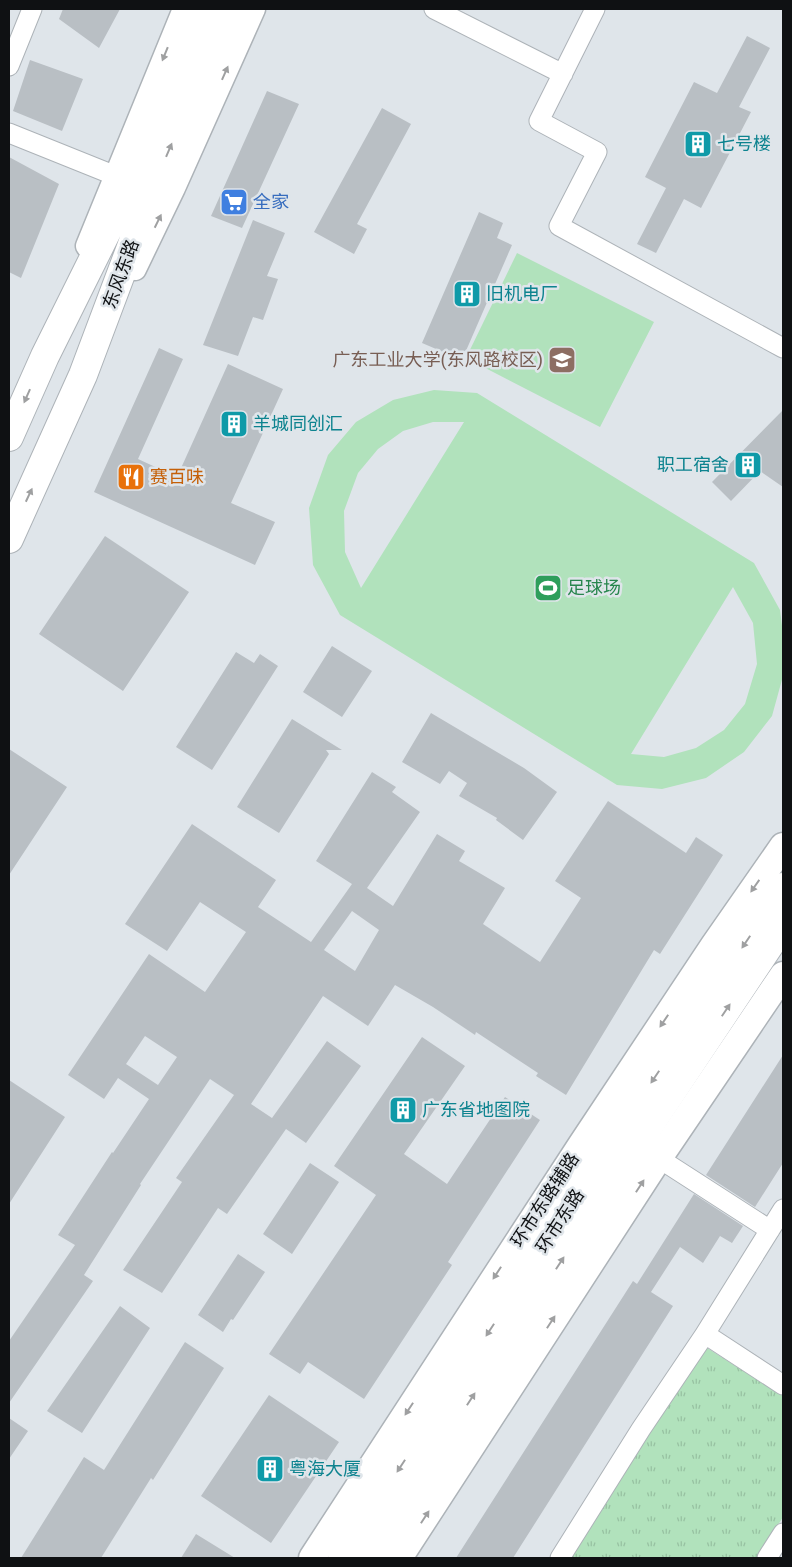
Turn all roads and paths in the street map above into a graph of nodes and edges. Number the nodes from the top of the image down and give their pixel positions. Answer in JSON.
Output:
{"nodes":[{"id":1,"x":32,"y":9,"type":"edge"},
{"id":2,"x":184,"y":9,"type":"edge"},
{"id":3,"x":208,"y":9,"type":"edge"},
{"id":4,"x":230,"y":9,"type":"edge"},
{"id":5,"x":254,"y":9,"type":"edge"},
{"id":6,"x":434,"y":9,"type":"edge"},
{"id":7,"x":595,"y":9,"type":"edge"},
{"id":8,"x":9,"y":66,"type":"edge"},
{"id":9,"x":563,"y":74,"type":"junction"},
{"id":10,"x":9,"y":133,"type":"edge"},
{"id":11,"x":116,"y":176,"type":"junction"},
{"id":12,"x":783,"y":348,"type":"edge"},
{"id":13,"x":45,"y":356,"type":"junction"},
{"id":14,"x":83,"y":376,"type":"junction"},
{"id":15,"x":9,"y":437,"type":"edge"},
{"id":16,"x":9,"y":539,"type":"edge"},
{"id":17,"x":783,"y":846,"type":"edge"},
{"id":18,"x":783,"y":887,"type":"edge"},
{"id":19,"x":783,"y":925,"type":"edge"},
{"id":20,"x":783,"y":975,"type":"edge"},
{"id":21,"x":648,"y":1151,"type":"junction"},
{"id":22,"x":783,"y":1209,"type":"edge"},
{"id":23,"x":770,"y":1230,"type":"junction"},
{"id":24,"x":705,"y":1334,"type":"junction"},
{"id":25,"x":783,"y":1385,"type":"edge"},
{"id":26,"x":783,"y":1533,"type":"edge"},
{"id":27,"x":312,"y":1558,"type":"edge"},
{"id":28,"x":342,"y":1558,"type":"edge"},
{"id":29,"x":370,"y":1558,"type":"edge"},
{"id":30,"x":399,"y":1558,"type":"edge"},
{"id":31,"x":560,"y":1558,"type":"edge"},
{"id":32,"x":767,"y":1558,"type":"edge"}],
"edges":[{"from":1,"to":8,"type":"street"},
{"from":2,"to":11,"type":"street","one_way":true},
{"from":3,"to":13,"type":"highway","name":"东风东路"},
{"from":14,"to":4,"type":"highway","name":"东风东路","one_way":true},
{"from":14,"to":5,"type":"street","one_way":true},
{"from":6,"to":9,"type":"street"},
{"from":7,"to":9,"type":"street"},
{"from":9,"to":12,"type":"street"},
{"from":10,"to":11,"type":"street"},
{"from":11,"to":13,"type":"street"},
{"from":13,"to":15,"type":"highway","name":"东风东路","one_way":true},
{"from":16,"to":14,"type":"highway","name":"东风东路","one_way":true},
{"from":17,"to":27,"type":"main road","name":"环市东路辅路","one_way":true},
{"from":18,"to":28,"type":"highway","name":"环市东路","one_way":true},
{"from":21,"to":19,"type":"highway","name":"环市东路","one_way":true},
{"from":20,"to":21,"type":"main road"},
{"from":21,"to":23,"type":"street"},
{"from":29,"to":21,"type":"highway","name":"环市东路","one_way":true},
{"from":30,"to":21,"type":"main road","one_way":true},
{"from":22,"to":23,"type":"street"},
{"from":23,"to":24,"type":"street"},
{"from":24,"to":25,"type":"street"},
{"from":24,"to":31,"type":"street"},
{"from":26,"to":32,"type":"street"}]}
